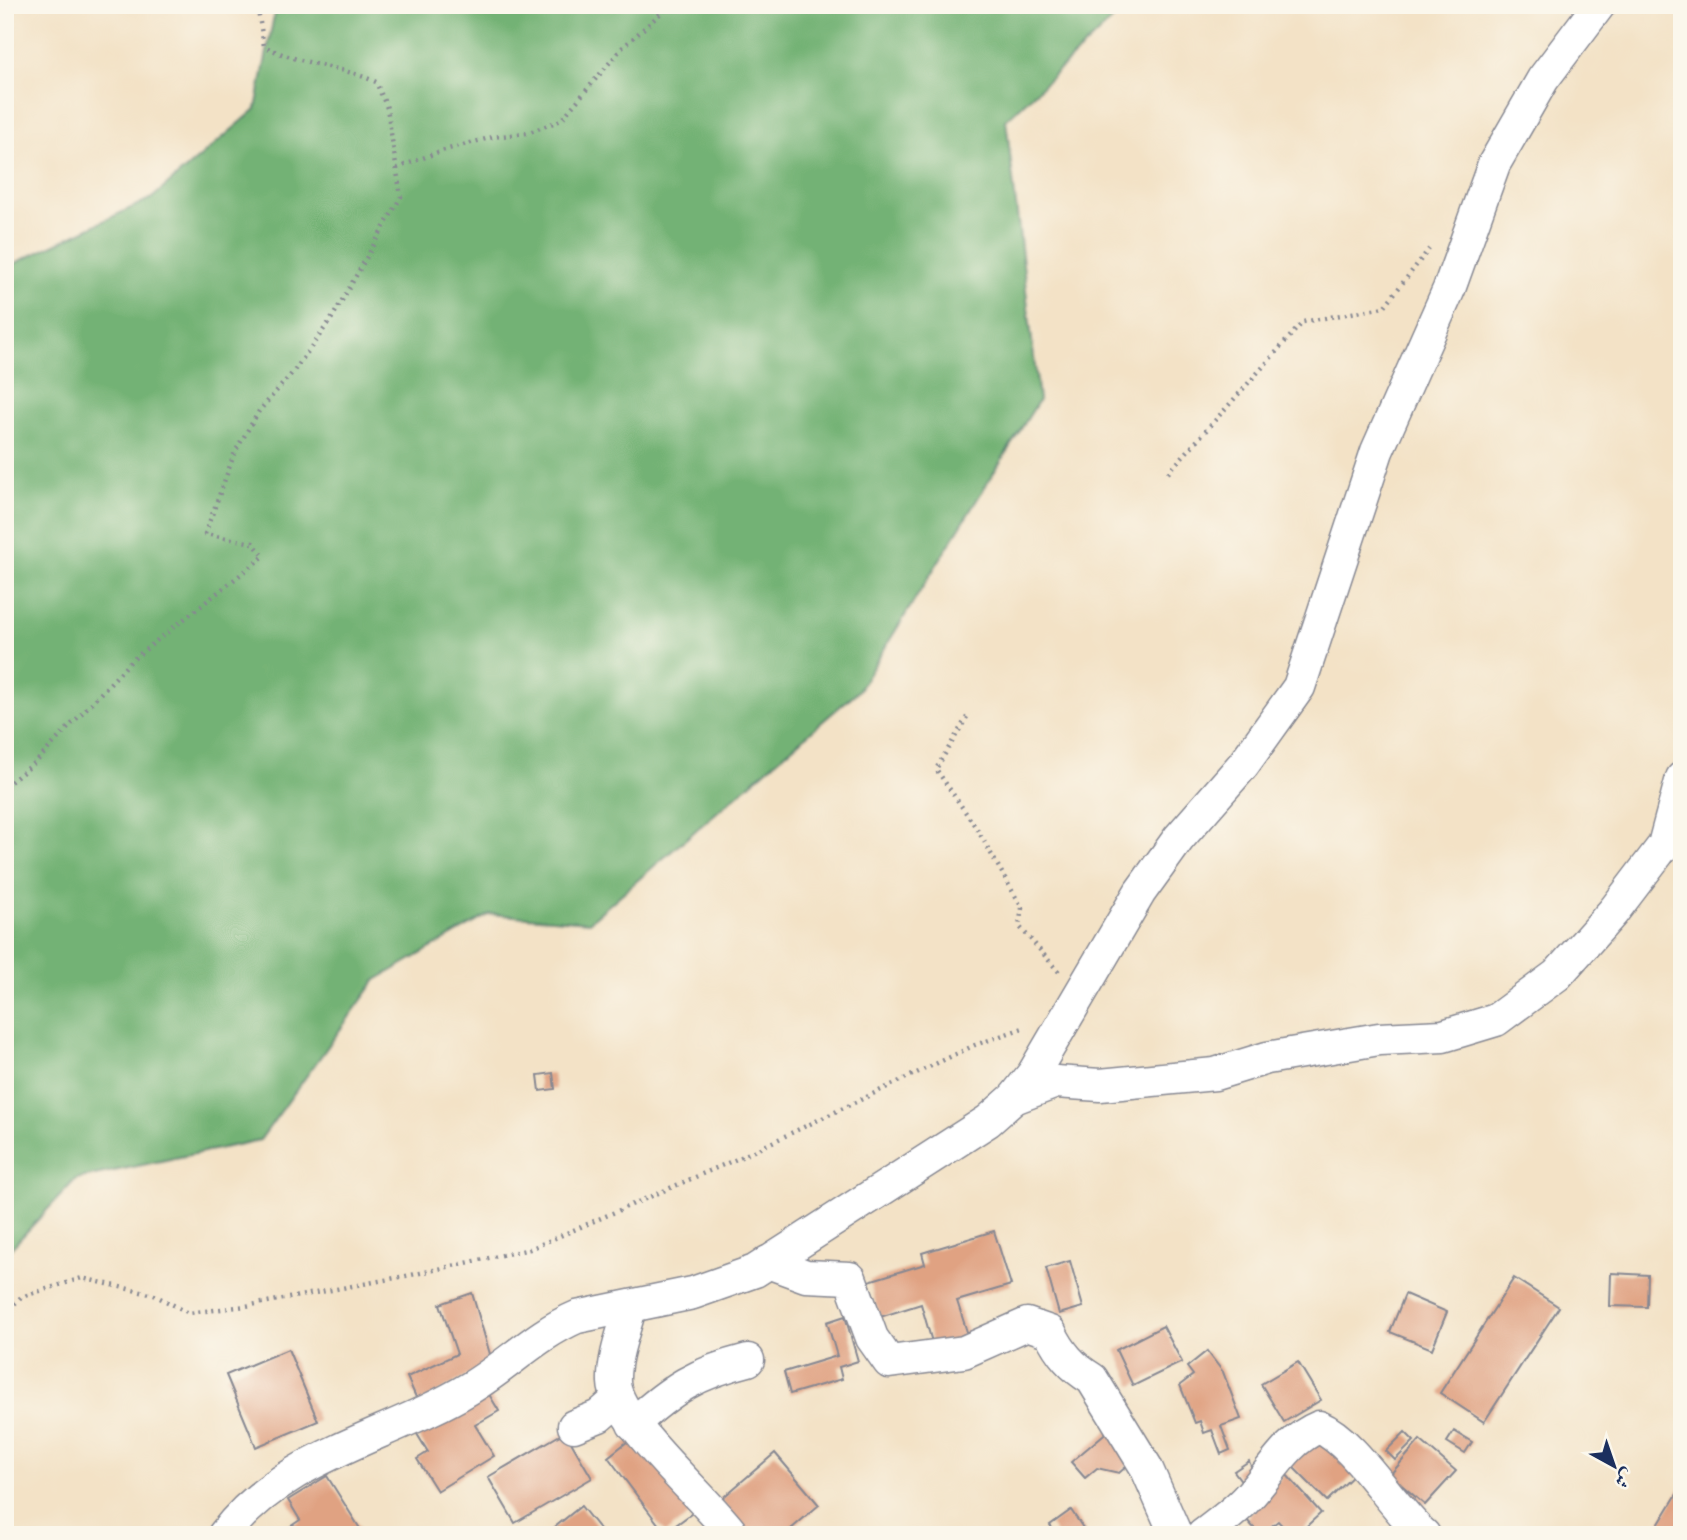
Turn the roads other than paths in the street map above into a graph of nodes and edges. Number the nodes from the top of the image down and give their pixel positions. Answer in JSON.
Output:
{"nodes":[{"id":1,"x":1599,"y":5,"type":"edge"},
{"id":2,"x":1682,"y":778,"type":"edge"},
{"id":3,"x":1014,"y":1098,"type":"junction"},
{"id":4,"x":768,"y":1262,"type":"junction"},
{"id":5,"x":629,"y":1308,"type":"junction"},
{"id":6,"x":748,"y":1360,"type":"dead end"},
{"id":7,"x":625,"y":1412,"type":"junction"},
{"id":8,"x":574,"y":1426,"type":"dead end"},
{"id":9,"x":224,"y":1535,"type":"edge"},
{"id":10,"x":733,"y":1535,"type":"edge"},
{"id":11,"x":1176,"y":1535,"type":"edge"},
{"id":12,"x":1203,"y":1535,"type":"edge"},
{"id":13,"x":1424,"y":1535,"type":"edge"}],
"edges":[{"from":1,"to":3,"type":"street"},
{"from":2,"to":3,"type":"street"},
{"from":3,"to":4,"type":"street"},
{"from":4,"to":5,"type":"street"},
{"from":4,"to":11,"type":"street"},
{"from":5,"to":7,"type":"street"},
{"from":5,"to":9,"type":"street"},
{"from":6,"to":7,"type":"street"},
{"from":7,"to":8,"type":"street"},
{"from":7,"to":10,"type":"street"},
{"from":12,"to":13,"type":"street"}]}
